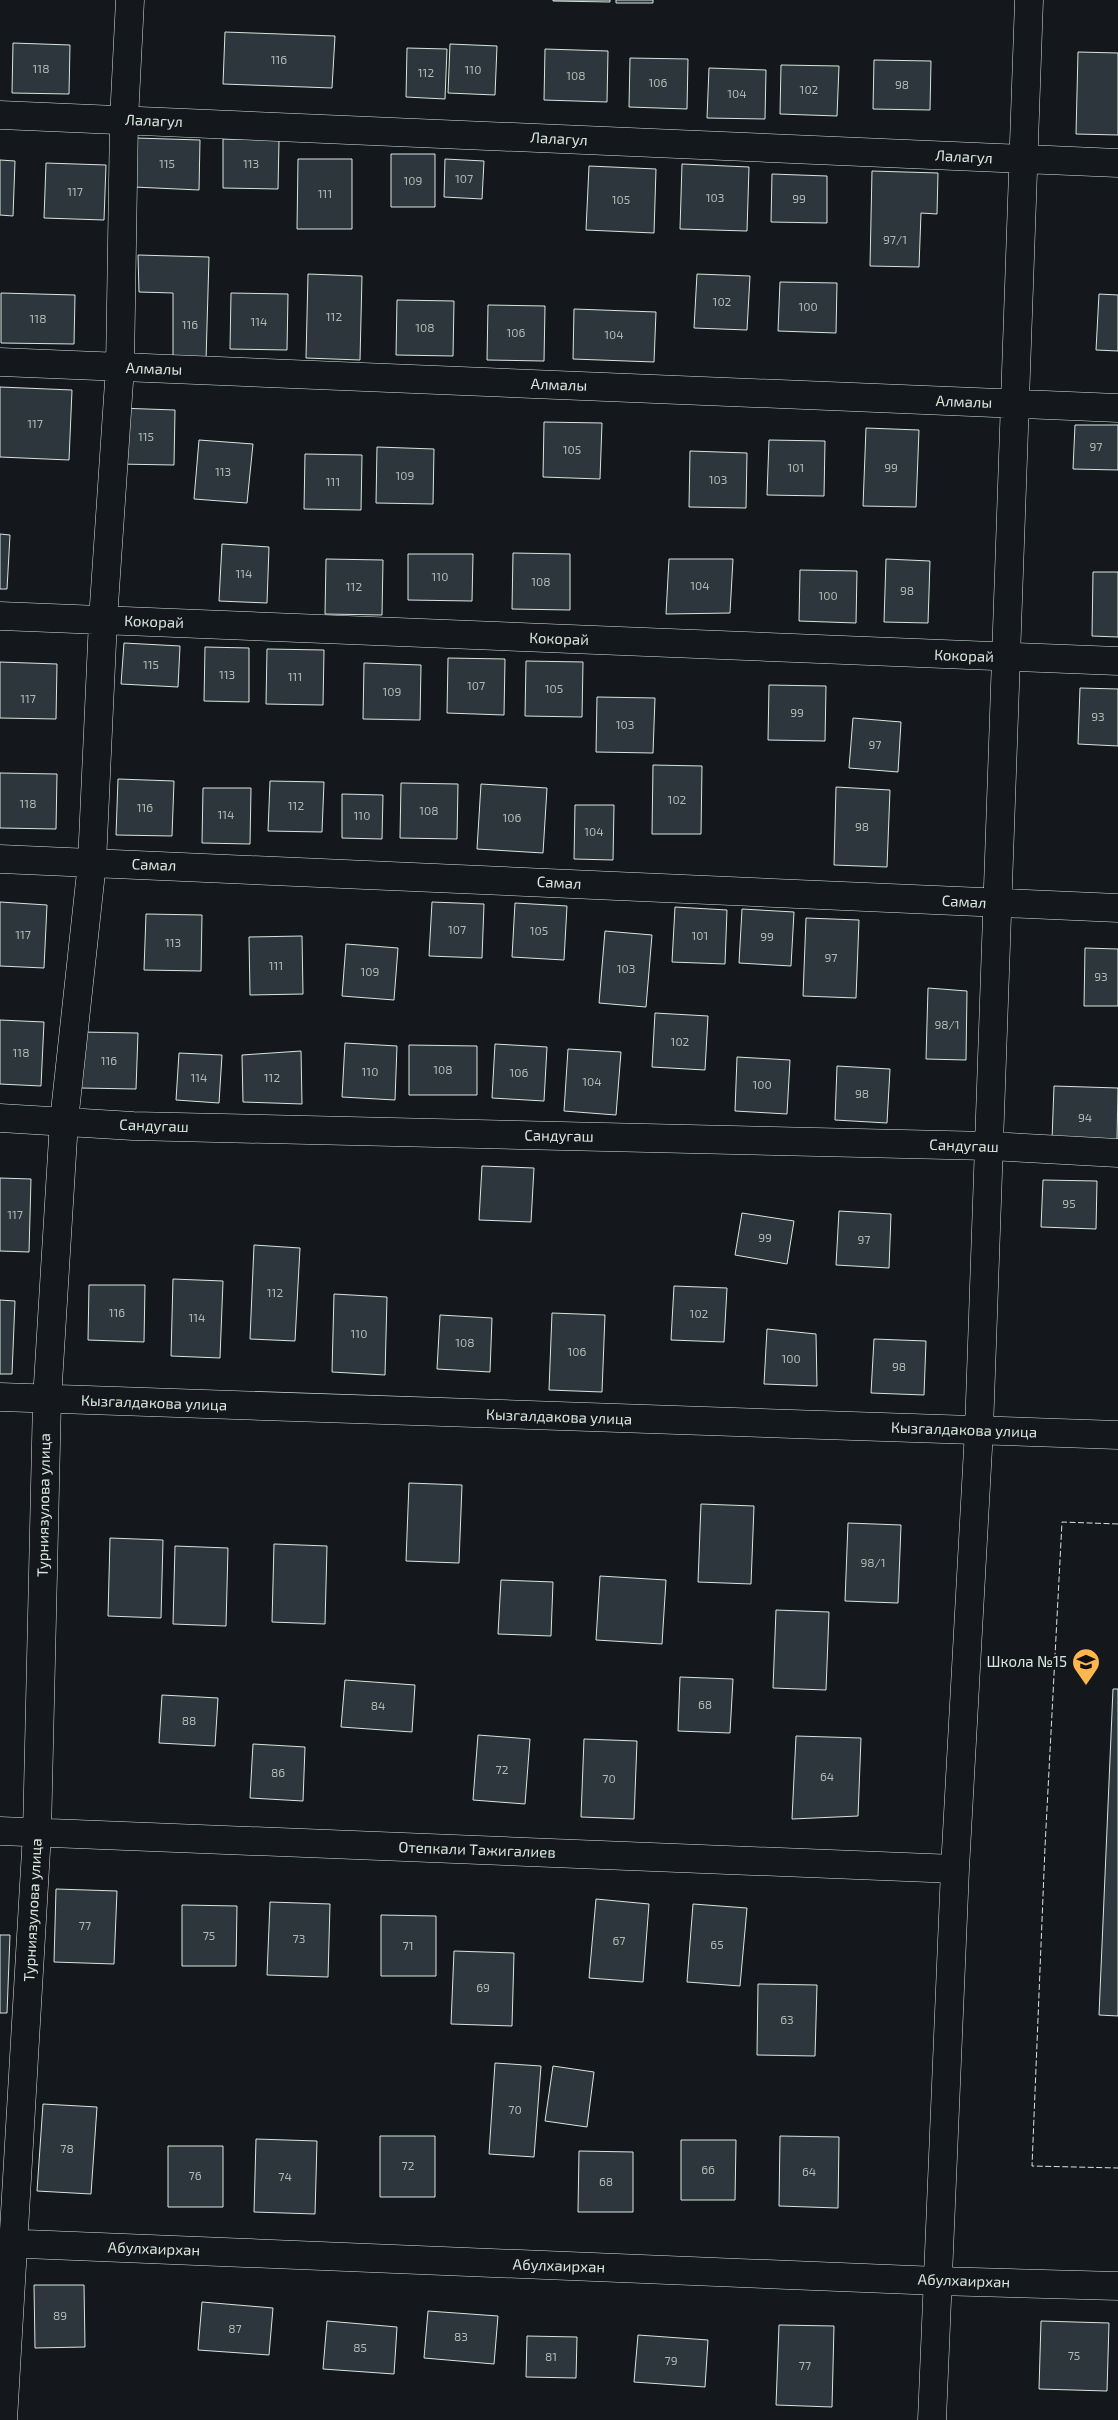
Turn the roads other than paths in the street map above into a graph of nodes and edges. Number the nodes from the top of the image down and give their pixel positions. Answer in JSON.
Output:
{"nodes":[{"id":1,"x":130,"y":0,"type":"edge"},
{"id":2,"x":1029,"y":0,"type":"edge"},
{"id":3,"x":0,"y":115,"type":"edge"},
{"id":4,"x":124,"y":120,"type":"junction"},
{"id":5,"x":1024,"y":160,"type":"junction"},
{"id":6,"x":1118,"y":163,"type":"edge"},
{"id":7,"x":0,"y":362,"type":"edge"},
{"id":8,"x":120,"y":367,"type":"junction"},
{"id":9,"x":1015,"y":404,"type":"junction"},
{"id":10,"x":1118,"y":408,"type":"edge"},
{"id":11,"x":0,"y":616,"type":"edge"},
{"id":12,"x":103,"y":620,"type":"junction"},
{"id":13,"x":1006,"y":658,"type":"junction"},
{"id":14,"x":1118,"y":661,"type":"edge"},
{"id":15,"x":0,"y":859,"type":"edge"},
{"id":16,"x":92,"y":863,"type":"junction"},
{"id":17,"x":997,"y":904,"type":"junction"},
{"id":18,"x":1118,"y":908,"type":"edge"},
{"id":19,"x":0,"y":1118,"type":"edge"},
{"id":20,"x":64,"y":1121,"type":"junction"},
{"id":21,"x":989,"y":1146,"type":"junction"},
{"id":22,"x":1118,"y":1153,"type":"edge"},
{"id":23,"x":0,"y":1398,"type":"edge"},
{"id":24,"x":47,"y":1400,"type":"junction"},
{"id":25,"x":979,"y":1430,"type":"junction"},
{"id":26,"x":1118,"y":1435,"type":"edge"},
{"id":27,"x":0,"y":1831,"type":"edge"},
{"id":28,"x":37,"y":1833,"type":"junction"},
{"id":29,"x":954,"y":1869,"type":"junction"},
{"id":30,"x":6,"y":2243,"type":"edge"},
{"id":31,"x":938,"y":2281,"type":"junction"},
{"id":32,"x":1118,"y":2286,"type":"edge"},
{"id":33,"x":3,"y":2420,"type":"edge"},
{"id":34,"x":932,"y":2420,"type":"edge"}],
"edges":[{"from":1,"to":4,"type":"street","name":"Турниязулова улица"},
{"from":2,"to":5,"type":"street"},
{"from":3,"to":4,"type":"street","name":"Лалагул"},
{"from":4,"to":5,"type":"street","name":"Лалагул"},
{"from":4,"to":8,"type":"street","name":"Турниязулова улица"},
{"from":5,"to":6,"type":"street","name":"Лалагул"},
{"from":5,"to":9,"type":"street"},
{"from":7,"to":8,"type":"street","name":"Алмалы"},
{"from":8,"to":9,"type":"street","name":"Алмалы"},
{"from":8,"to":12,"type":"street","name":"Турниязулова улица"},
{"from":9,"to":10,"type":"street","name":"Алмалы"},
{"from":9,"to":13,"type":"street"},
{"from":11,"to":12,"type":"street","name":"Кокорай"},
{"from":12,"to":13,"type":"street","name":"Кокорай"},
{"from":12,"to":16,"type":"street","name":"Турниязулова улица"},
{"from":13,"to":14,"type":"street","name":"Кокорай"},
{"from":13,"to":17,"type":"street"},
{"from":15,"to":16,"type":"street","name":"Самал"},
{"from":16,"to":17,"type":"street","name":"Самал"},
{"from":16,"to":20,"type":"street","name":"Турниязулова улица"},
{"from":17,"to":18,"type":"street","name":"Самал"},
{"from":17,"to":21,"type":"street"},
{"from":19,"to":20,"type":"street","name":"Сандугаш"},
{"from":20,"to":21,"type":"street","name":"Сандугаш"},
{"from":20,"to":24,"type":"street","name":"Турниязулова улица"},
{"from":21,"to":22,"type":"street","name":"Сандугаш"},
{"from":21,"to":25,"type":"street"},
{"from":23,"to":24,"type":"street","name":"Кызгалдакова улица"},
{"from":24,"to":25,"type":"street","name":"Кызгалдакова улица"},
{"from":24,"to":28,"type":"street","name":"Турниязулова улица"},
{"from":25,"to":26,"type":"street","name":"Кызгалдакова улица"},
{"from":25,"to":29,"type":"street"},
{"from":27,"to":28,"type":"street","name":"Отепкали Тажигалиев"},
{"from":28,"to":29,"type":"street","name":"Отепкали Тажигалиев"},
{"from":28,"to":30,"type":"street","name":"Турниязулова улица"},
{"from":29,"to":31,"type":"street"},
{"from":30,"to":31,"type":"street","name":"Абулхаирхан"},
{"from":30,"to":33,"type":"street","name":"Турниязулова улица"},
{"from":31,"to":32,"type":"street","name":"Абулхаирхан"},
{"from":31,"to":34,"type":"street"}]}
